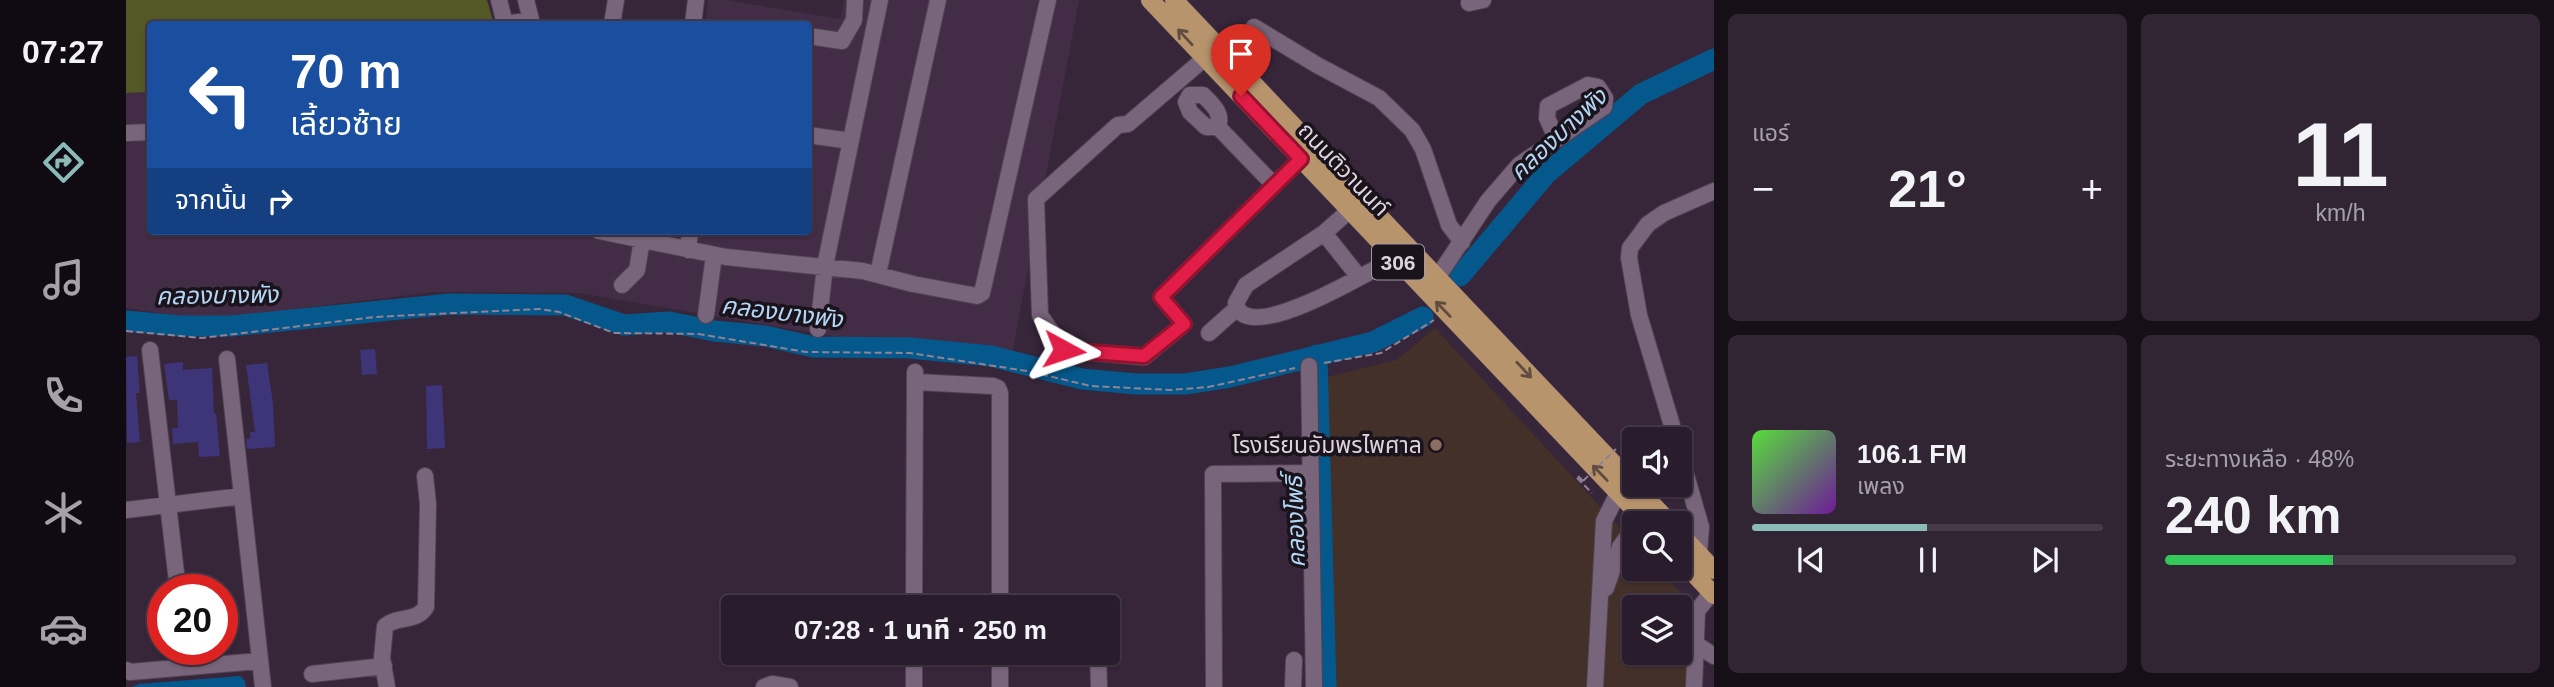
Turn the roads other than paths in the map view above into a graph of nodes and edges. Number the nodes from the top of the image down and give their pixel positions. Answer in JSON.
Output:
{"nodes":[{"id":1,"x":499,"y":0,"type":"edge"},
{"id":2,"x":526,"y":0,"type":"edge"},
{"id":3,"x":616,"y":0,"type":"edge"},
{"id":4,"x":696,"y":0,"type":"edge"},
{"id":5,"x":855,"y":0,"type":"edge"},
{"id":6,"x":880,"y":0,"type":"edge"},
{"id":7,"x":938,"y":0,"type":"edge"},
{"id":8,"x":1048,"y":0,"type":"edge"},
{"id":9,"x":1150,"y":0,"type":"edge"},
{"id":10,"x":1174,"y":0,"type":"edge"},
{"id":11,"x":504,"y":21,"type":"edge"},
{"id":12,"x":524,"y":21,"type":"edge"},
{"id":13,"x":612,"y":21,"type":"edge"},
{"id":14,"x":693,"y":21,"type":"edge"},
{"id":15,"x":1254,"y":27,"type":"dead end"},
{"id":16,"x":812,"y":37,"type":"edge"},
{"id":17,"x":1205,"y":58,"type":"junction"},
{"id":18,"x":1177,"y":82,"type":"junction"},
{"id":19,"x":147,"y":132,"type":"edge"},
{"id":20,"x":126,"y":133,"type":"edge"},
{"id":21,"x":812,"y":136,"type":"edge"},
{"id":22,"x":1556,"y":138,"type":"dead end"},
{"id":23,"x":851,"y":141,"type":"junction"},
{"id":24,"x":1301,"y":159,"type":"junction"},
{"id":25,"x":1274,"y":185,"type":"junction"},
{"id":26,"x":1714,"y":191,"type":"edge"},
{"id":27,"x":1350,"y":210,"type":"junction"},
{"id":28,"x":1324,"y":233,"type":"junction"},
{"id":29,"x":618,"y":235,"type":"edge"},
{"id":30,"x":690,"y":235,"type":"edge"},
{"id":31,"x":642,"y":240,"type":"junction"},
{"id":32,"x":1462,"y":242,"type":"junction"},
{"id":33,"x":688,"y":250,"type":"junction"},
{"id":34,"x":714,"y":255,"type":"junction"},
{"id":35,"x":1395,"y":258,"type":"junction"},
{"id":36,"x":825,"y":266,"type":"junction"},
{"id":37,"x":878,"y":274,"type":"junction"},
{"id":38,"x":1359,"y":277,"type":"junction"},
{"id":39,"x":1437,"y":278,"type":"junction"},
{"id":40,"x":622,"y":285,"type":"dead end"},
{"id":41,"x":1237,"y":308,"type":"junction"},
{"id":42,"x":706,"y":315,"type":"dead end"},
{"id":43,"x":818,"y":328,"type":"dead end"},
{"id":44,"x":1209,"y":333,"type":"dead end"},
{"id":45,"x":150,"y":350,"type":"dead end"},
{"id":46,"x":227,"y":359,"type":"dead end"},
{"id":47,"x":1317,"y":364,"type":"road end"},
{"id":48,"x":1672,"y":427,"type":"edge"},
{"id":49,"x":1311,"y":473,"type":"junction"},
{"id":50,"x":425,"y":476,"type":"dead end"},
{"id":51,"x":1692,"y":487,"type":"edge"},
{"id":52,"x":1618,"y":493,"type":"junction"},
{"id":53,"x":242,"y":496,"type":"junction"},
{"id":54,"x":168,"y":505,"type":"junction"},
{"id":55,"x":126,"y":510,"type":"edge"},
{"id":56,"x":1631,"y":511,"type":"edge"},
{"id":57,"x":1659,"y":511,"type":"edge"},
{"id":58,"x":1708,"y":531,"type":"edge"},
{"id":59,"x":1622,"y":545,"type":"edge"},
{"id":60,"x":1692,"y":547,"type":"edge"},
{"id":61,"x":1699,"y":554,"type":"junction"},
{"id":62,"x":1714,"y":570,"type":"edge"},
{"id":63,"x":1692,"y":572,"type":"edge"},
{"id":64,"x":176,"y":574,"type":"edge"},
{"id":65,"x":1713,"y":594,"type":"edge"},
{"id":66,"x":914,"y":595,"type":"edge"},
{"id":67,"x":1000,"y":595,"type":"edge"},
{"id":68,"x":1599,"y":611,"type":"junction"},
{"id":69,"x":1696,"y":644,"type":"junction"},
{"id":70,"x":1714,"y":656,"type":"edge"},
{"id":71,"x":1294,"y":660,"type":"dead end"},
{"id":72,"x":260,"y":661,"type":"junction"},
{"id":73,"x":914,"y":665,"type":"edge"},
{"id":74,"x":1000,"y":665,"type":"edge"},
{"id":75,"x":1098,"y":665,"type":"edge"},
{"id":76,"x":384,"y":666,"type":"junction"},
{"id":77,"x":187,"y":667,"type":"joint"},
{"id":78,"x":126,"y":670,"type":"edge"},
{"id":79,"x":312,"y":674,"type":"dead end"},
{"id":80,"x":262,"y":687,"type":"edge"},
{"id":81,"x":387,"y":687,"type":"edge"},
{"id":82,"x":764,"y":687,"type":"edge"},
{"id":83,"x":790,"y":687,"type":"edge"},
{"id":84,"x":914,"y":687,"type":"edge"},
{"id":85,"x":999,"y":687,"type":"edge"},
{"id":86,"x":1099,"y":687,"type":"edge"},
{"id":87,"x":1214,"y":687,"type":"edge"},
{"id":88,"x":1293,"y":687,"type":"edge"},
{"id":89,"x":1314,"y":687,"type":"edge"},
{"id":90,"x":1595,"y":687,"type":"edge"},
{"id":91,"x":1694,"y":687,"type":"edge"}],
"edges":[{"from":1,"to":11,"type":"street"},
{"from":2,"to":12,"type":"street"},
{"from":3,"to":13,"type":"street"},
{"from":4,"to":14,"type":"street"},
{"from":5,"to":16,"type":"street"},
{"from":6,"to":23,"type":"street"},
{"from":7,"to":37,"type":"street"},
{"from":8,"to":37,"type":"street"},
{"from":17,"to":9,"type":"main road","name":"ถนนติวานนท์","number":"306","one_way":true},
{"from":10,"to":39,"type":"main road","name":"ถนนติวานนท์","number":"306"},
{"from":15,"to":32,"type":"street"},
{"from":17,"to":18,"type":"street"},
{"from":17,"to":24,"type":"main road","name":"ถนนติวานนท์","number":"306"},
{"from":18,"to":25,"type":"street"},
{"from":18,"to":25,"type":"street"},
{"from":19,"to":20,"type":"street"},
{"from":21,"to":23,"type":"street"},
{"from":22,"to":32,"type":"street"},
{"from":23,"to":36,"type":"street"},
{"from":24,"to":25,"type":"street"},
{"from":24,"to":27,"type":"main road","name":"ถนนติวานนท์","number":"306"},
{"from":26,"to":48,"type":"street"},
{"from":27,"to":28,"type":"street"},
{"from":27,"to":35,"type":"main road","name":"ถนนติวานนท์","number":"306"},
{"from":28,"to":38,"type":"street"},
{"from":28,"to":41,"type":"street"},
{"from":29,"to":31,"type":"street"},
{"from":30,"to":33,"type":"street"},
{"from":31,"to":33,"type":"street"},
{"from":31,"to":40,"type":"street"},
{"from":32,"to":39,"type":"street"},
{"from":33,"to":34,"type":"street"},
{"from":34,"to":36,"type":"street"},
{"from":34,"to":42,"type":"street"},
{"from":35,"to":38,"type":"street"},
{"from":52,"to":35,"type":"main road","name":"ถนนติวานนท์","number":"306","one_way":true},
{"from":36,"to":37,"type":"street"},
{"from":36,"to":43,"type":"street"},
{"from":38,"to":41,"type":"street"},
{"from":39,"to":57,"type":"main road","name":"ถนนติวานนท์","number":"306","one_way":true},
{"from":41,"to":44,"type":"street"},
{"from":45,"to":54,"type":"street"},
{"from":46,"to":53,"type":"street"},
{"from":47,"to":49,"type":"street"},
{"from":49,"to":87,"type":"street"},
{"from":49,"to":89,"type":"street"},
{"from":50,"to":76,"type":"street"},
{"from":51,"to":58,"type":"street"},
{"from":52,"to":56,"type":"main road","name":"ถนนติวานนท์","number":"306"},
{"from":52,"to":68,"type":"street"},
{"from":53,"to":54,"type":"street"},
{"from":53,"to":72,"type":"street"},
{"from":54,"to":55,"type":"street"},
{"from":54,"to":64,"type":"street"},
{"from":58,"to":61,"type":"street"},
{"from":59,"to":68,"type":"street"},
{"from":60,"to":61,"type":"main road"},
{"from":61,"to":62,"type":"main road"},
{"from":63,"to":65,"type":"main road"},
{"from":65,"to":69,"type":"street"},
{"from":66,"to":67,"type":"street"},
{"from":68,"to":90,"type":"street"},
{"from":69,"to":70,"type":"street"},
{"from":69,"to":91,"type":"street"},
{"from":71,"to":88,"type":"street"},
{"from":72,"to":77,"type":"street"},
{"from":72,"to":80,"type":"street"},
{"from":73,"to":84,"type":"street"},
{"from":74,"to":85,"type":"street"},
{"from":75,"to":86,"type":"street"},
{"from":76,"to":79,"type":"street"},
{"from":76,"to":81,"type":"street"},
{"from":77,"to":78,"type":"street"},
{"from":82,"to":83,"type":"street"}]}
